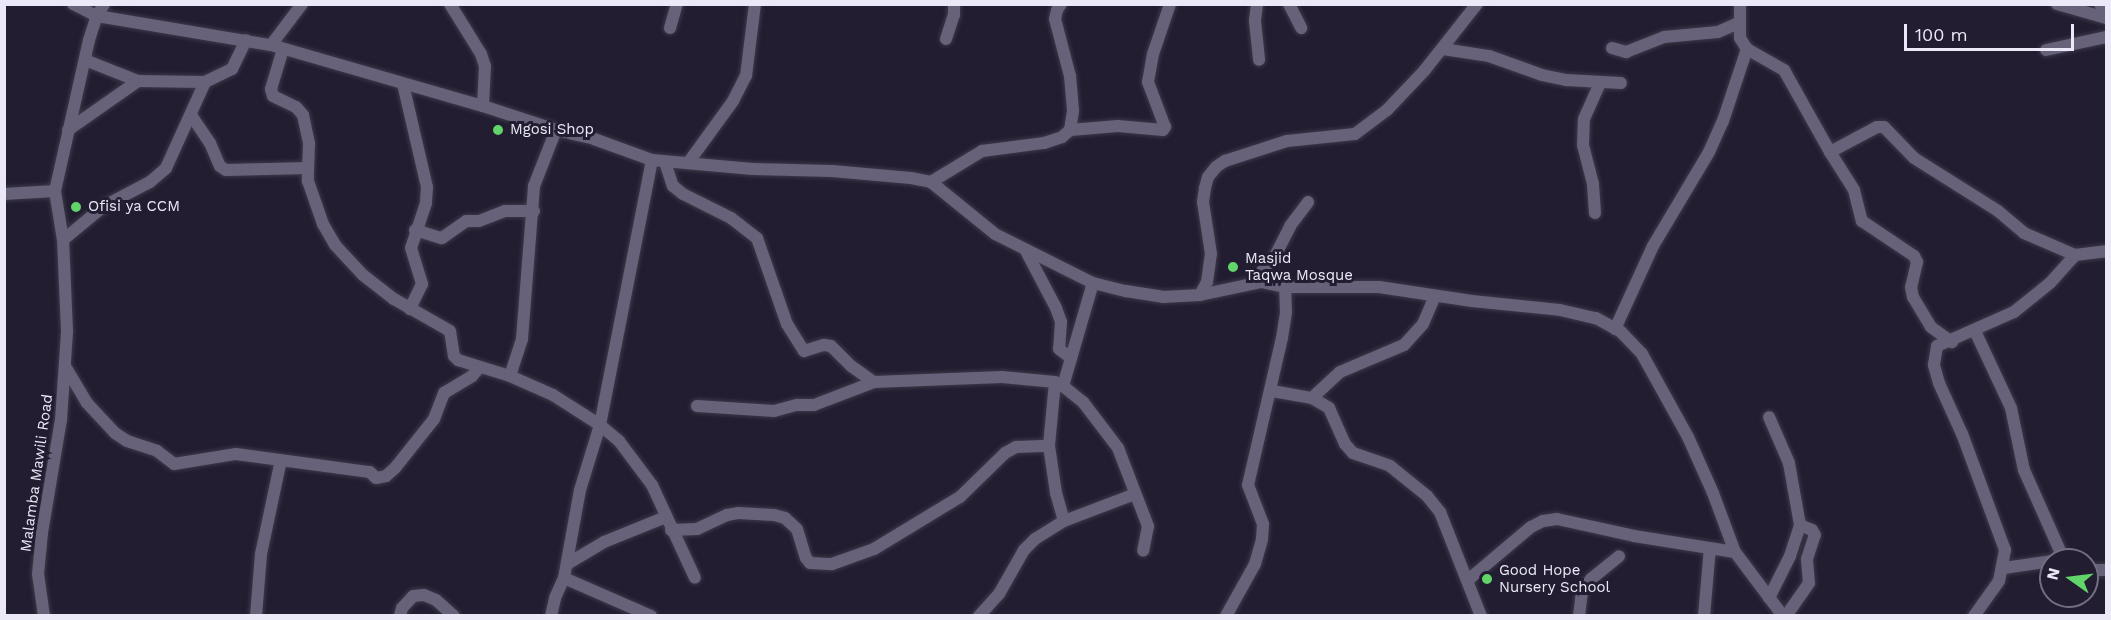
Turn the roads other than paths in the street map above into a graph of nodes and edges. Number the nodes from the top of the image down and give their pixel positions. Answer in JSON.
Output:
{"nodes":[{"id":1,"x":73,"y":4,"type":"edge"},
{"id":2,"x":104,"y":4,"type":"edge"},
{"id":3,"x":302,"y":4,"type":"edge"},
{"id":4,"x":450,"y":4,"type":"edge"},
{"id":5,"x":676,"y":4,"type":"edge"},
{"id":6,"x":755,"y":4,"type":"edge"},
{"id":7,"x":954,"y":4,"type":"edge"},
{"id":8,"x":1061,"y":4,"type":"edge"},
{"id":9,"x":1170,"y":4,"type":"edge"},
{"id":10,"x":1257,"y":4,"type":"edge"},
{"id":11,"x":1289,"y":4,"type":"edge"},
{"id":12,"x":1477,"y":4,"type":"edge"},
{"id":13,"x":1740,"y":4,"type":"edge"},
{"id":14,"x":2057,"y":4,"type":"edge"},
{"id":15,"x":2100,"y":4,"type":"edge"},
{"id":16,"x":97,"y":16,"type":"junction"},
{"id":17,"x":2106,"y":17,"type":"edge"},
{"id":18,"x":1740,"y":22,"type":"junction"},
{"id":19,"x":670,"y":28,"type":"dead end"},
{"id":20,"x":1301,"y":28,"type":"dead end"},
{"id":21,"x":2106,"y":37,"type":"edge"},
{"id":22,"x":946,"y":39,"type":"dead end"},
{"id":23,"x":246,"y":40,"type":"junction"},
{"id":24,"x":277,"y":47,"type":"junction"},
{"id":25,"x":1612,"y":48,"type":"dead end"},
{"id":26,"x":1747,"y":49,"type":"junction"},
{"id":27,"x":1443,"y":50,"type":"junction"},
{"id":28,"x":2046,"y":50,"type":"dead end"},
{"id":29,"x":85,"y":60,"type":"junction"},
{"id":30,"x":1259,"y":60,"type":"dead end"},
{"id":31,"x":138,"y":81,"type":"junction"},
{"id":32,"x":205,"y":82,"type":"junction"},
{"id":33,"x":1600,"y":83,"type":"junction"},
{"id":34,"x":1622,"y":83,"type":"dead end"},
{"id":35,"x":403,"y":84,"type":"junction"},
{"id":36,"x":483,"y":106,"type":"junction"},
{"id":37,"x":191,"y":115,"type":"junction"},
{"id":38,"x":68,"y":130,"type":"junction"},
{"id":39,"x":556,"y":130,"type":"junction"},
{"id":40,"x":1070,"y":130,"type":"junction"},
{"id":41,"x":1830,"y":152,"type":"junction"},
{"id":42,"x":652,"y":160,"type":"junction"},
{"id":43,"x":665,"y":162,"type":"junction"},
{"id":44,"x":688,"y":163,"type":"junction"},
{"id":45,"x":308,"y":168,"type":"junction"},
{"id":46,"x":931,"y":183,"type":"junction"},
{"id":47,"x":55,"y":191,"type":"junction"},
{"id":48,"x":4,"y":194,"type":"edge"},
{"id":49,"x":1308,"y":202,"type":"dead end"},
{"id":50,"x":534,"y":211,"type":"junction"},
{"id":51,"x":1594,"y":213,"type":"dead end"},
{"id":52,"x":415,"y":230,"type":"junction"},
{"id":53,"x":63,"y":240,"type":"junction"},
{"id":54,"x":1026,"y":250,"type":"junction"},
{"id":55,"x":2106,"y":251,"type":"edge"},
{"id":56,"x":2075,"y":255,"type":"junction"},
{"id":57,"x":1093,"y":283,"type":"junction"},
{"id":58,"x":1250,"y":284,"type":"junction"},
{"id":59,"x":1285,"y":286,"type":"junction"},
{"id":60,"x":1200,"y":295,"type":"junction"},
{"id":61,"x":1435,"y":296,"type":"junction"},
{"id":62,"x":410,"y":309,"type":"junction"},
{"id":63,"x":1615,"y":329,"type":"junction"},
{"id":64,"x":1975,"y":331,"type":"junction"},
{"id":65,"x":1952,"y":342,"type":"junction"},
{"id":66,"x":1071,"y":358,"type":"junction"},
{"id":67,"x":65,"y":366,"type":"junction"},
{"id":68,"x":479,"y":368,"type":"junction"},
{"id":69,"x":510,"y":376,"type":"junction"},
{"id":70,"x":874,"y":382,"type":"junction"},
{"id":71,"x":1059,"y":384,"type":"junction"},
{"id":72,"x":1272,"y":391,"type":"junction"},
{"id":73,"x":1312,"y":398,"type":"junction"},
{"id":74,"x":697,"y":406,"type":"dead end"},
{"id":75,"x":1769,"y":417,"type":"dead end"},
{"id":76,"x":600,"y":425,"type":"junction"},
{"id":77,"x":1049,"y":446,"type":"junction"},
{"id":78,"x":281,"y":460,"type":"junction"},
{"id":79,"x":1135,"y":494,"type":"junction"},
{"id":80,"x":666,"y":517,"type":"junction"},
{"id":81,"x":1064,"y":521,"type":"junction"},
{"id":82,"x":1800,"y":525,"type":"junction"},
{"id":83,"x":671,"y":530,"type":"junction"},
{"id":84,"x":1710,"y":548,"type":"junction"},
{"id":85,"x":2059,"y":548,"type":"edge"},
{"id":86,"x":1143,"y":550,"type":"dead end"},
{"id":87,"x":1735,"y":552,"type":"junction"},
{"id":88,"x":1619,"y":556,"type":"dead end"},
{"id":89,"x":2039,"y":563,"type":"edge"},
{"id":90,"x":567,"y":564,"type":"junction"},
{"id":91,"x":2004,"y":568,"type":"junction"},
{"id":92,"x":564,"y":578,"type":"junction"},
{"id":93,"x":695,"y":578,"type":"dead end"},
{"id":94,"x":1468,"y":580,"type":"junction"},
{"id":95,"x":1769,"y":598,"type":"junction"},
{"id":96,"x":44,"y":615,"type":"edge"},
{"id":97,"x":256,"y":615,"type":"edge"},
{"id":98,"x":400,"y":615,"type":"edge"},
{"id":99,"x":454,"y":615,"type":"edge"},
{"id":100,"x":551,"y":615,"type":"edge"},
{"id":101,"x":651,"y":615,"type":"edge"},
{"id":102,"x":979,"y":615,"type":"edge"},
{"id":103,"x":1226,"y":615,"type":"edge"},
{"id":104,"x":1480,"y":615,"type":"edge"},
{"id":105,"x":1579,"y":615,"type":"edge"},
{"id":106,"x":1704,"y":615,"type":"edge"},
{"id":107,"x":1785,"y":615,"type":"edge"},
{"id":108,"x":1974,"y":615,"type":"edge"}],
"edges":[{"from":1,"to":16,"type":"street"},
{"from":2,"to":16,"type":"street","name":"Malamba Mawili Road"},
{"from":3,"to":24,"type":"street"},
{"from":4,"to":36,"type":"street"},
{"from":5,"to":19,"type":"street"},
{"from":6,"to":44,"type":"street"},
{"from":7,"to":22,"type":"street"},
{"from":8,"to":40,"type":"street"},
{"from":9,"to":40,"type":"street"},
{"from":10,"to":30,"type":"street"},
{"from":11,"to":20,"type":"street"},
{"from":12,"to":27,"type":"street"},
{"from":13,"to":18,"type":"street"},
{"from":14,"to":17,"type":"street"},
{"from":15,"to":17,"type":"street"},
{"from":16,"to":23,"type":"street"},
{"from":16,"to":29,"type":"street","name":"Malamba Mawili Road"},
{"from":18,"to":25,"type":"street"},
{"from":18,"to":26,"type":"street"},
{"from":21,"to":28,"type":"street"},
{"from":23,"to":24,"type":"street"},
{"from":23,"to":32,"type":"street"},
{"from":24,"to":35,"type":"street"},
{"from":24,"to":45,"type":"street"},
{"from":26,"to":41,"type":"street"},
{"from":26,"to":63,"type":"street"},
{"from":27,"to":33,"type":"street"},
{"from":27,"to":60,"type":"street"},
{"from":29,"to":31,"type":"street"},
{"from":29,"to":38,"type":"street","name":"Malamba Mawili Road"},
{"from":31,"to":32,"type":"street"},
{"from":31,"to":38,"type":"street"},
{"from":32,"to":37,"type":"street"},
{"from":33,"to":34,"type":"street"},
{"from":33,"to":51,"type":"street"},
{"from":35,"to":36,"type":"street"},
{"from":35,"to":52,"type":"street"},
{"from":36,"to":39,"type":"street"},
{"from":37,"to":45,"type":"street"},
{"from":37,"to":53,"type":"street"},
{"from":38,"to":47,"type":"street","name":"Malamba Mawili Road"},
{"from":39,"to":42,"type":"street"},
{"from":39,"to":50,"type":"street"},
{"from":40,"to":46,"type":"street"},
{"from":41,"to":56,"type":"street"},
{"from":41,"to":65,"type":"street"},
{"from":42,"to":43,"type":"street"},
{"from":42,"to":76,"type":"street"},
{"from":43,"to":44,"type":"street"},
{"from":43,"to":70,"type":"street"},
{"from":44,"to":46,"type":"street"},
{"from":45,"to":62,"type":"street"},
{"from":46,"to":54,"type":"street"},
{"from":47,"to":48,"type":"street"},
{"from":47,"to":53,"type":"street","name":"Malamba Mawili Road"},
{"from":49,"to":58,"type":"street"},
{"from":50,"to":52,"type":"street"},
{"from":50,"to":69,"type":"street"},
{"from":52,"to":62,"type":"street"},
{"from":53,"to":67,"type":"street","name":"Malamba Mawili Road"},
{"from":54,"to":57,"type":"street"},
{"from":54,"to":66,"type":"street"},
{"from":55,"to":56,"type":"street"},
{"from":56,"to":64,"type":"street"},
{"from":57,"to":60,"type":"street"},
{"from":57,"to":66,"type":"street"},
{"from":58,"to":59,"type":"street"},
{"from":58,"to":60,"type":"street"},
{"from":59,"to":61,"type":"street"},
{"from":59,"to":72,"type":"street"},
{"from":61,"to":63,"type":"street"},
{"from":61,"to":73,"type":"street"},
{"from":62,"to":68,"type":"street"},
{"from":63,"to":87,"type":"street"},
{"from":64,"to":65,"type":"street"},
{"from":64,"to":85,"type":"street"},
{"from":65,"to":91,"type":"street"},
{"from":66,"to":71,"type":"street"},
{"from":67,"to":78,"type":"street"},
{"from":67,"to":96,"type":"street","name":"Malamba Mawili Road"},
{"from":68,"to":69,"type":"street"},
{"from":68,"to":78,"type":"street"},
{"from":69,"to":76,"type":"street"},
{"from":70,"to":71,"type":"street"},
{"from":70,"to":74,"type":"street"},
{"from":71,"to":77,"type":"street"},
{"from":71,"to":79,"type":"street"},
{"from":72,"to":73,"type":"street"},
{"from":72,"to":103,"type":"street"},
{"from":73,"to":94,"type":"street"},
{"from":75,"to":82,"type":"street"},
{"from":76,"to":80,"type":"street"},
{"from":76,"to":90,"type":"street"},
{"from":77,"to":81,"type":"street"},
{"from":77,"to":83,"type":"street"},
{"from":78,"to":97,"type":"street"},
{"from":79,"to":81,"type":"street"},
{"from":79,"to":86,"type":"street"},
{"from":80,"to":83,"type":"street"},
{"from":80,"to":90,"type":"street"},
{"from":81,"to":102,"type":"street"},
{"from":82,"to":95,"type":"street"},
{"from":82,"to":107,"type":"street"},
{"from":83,"to":93,"type":"street"},
{"from":84,"to":87,"type":"street"},
{"from":84,"to":94,"type":"street"},
{"from":84,"to":106,"type":"street"},
{"from":87,"to":95,"type":"street"},
{"from":88,"to":105,"type":"street"},
{"from":89,"to":91,"type":"street"},
{"from":90,"to":92,"type":"street"},
{"from":91,"to":108,"type":"street"},
{"from":92,"to":100,"type":"street"},
{"from":92,"to":101,"type":"street"},
{"from":94,"to":104,"type":"street"},
{"from":95,"to":107,"type":"street"},
{"from":98,"to":99,"type":"street"}]}
